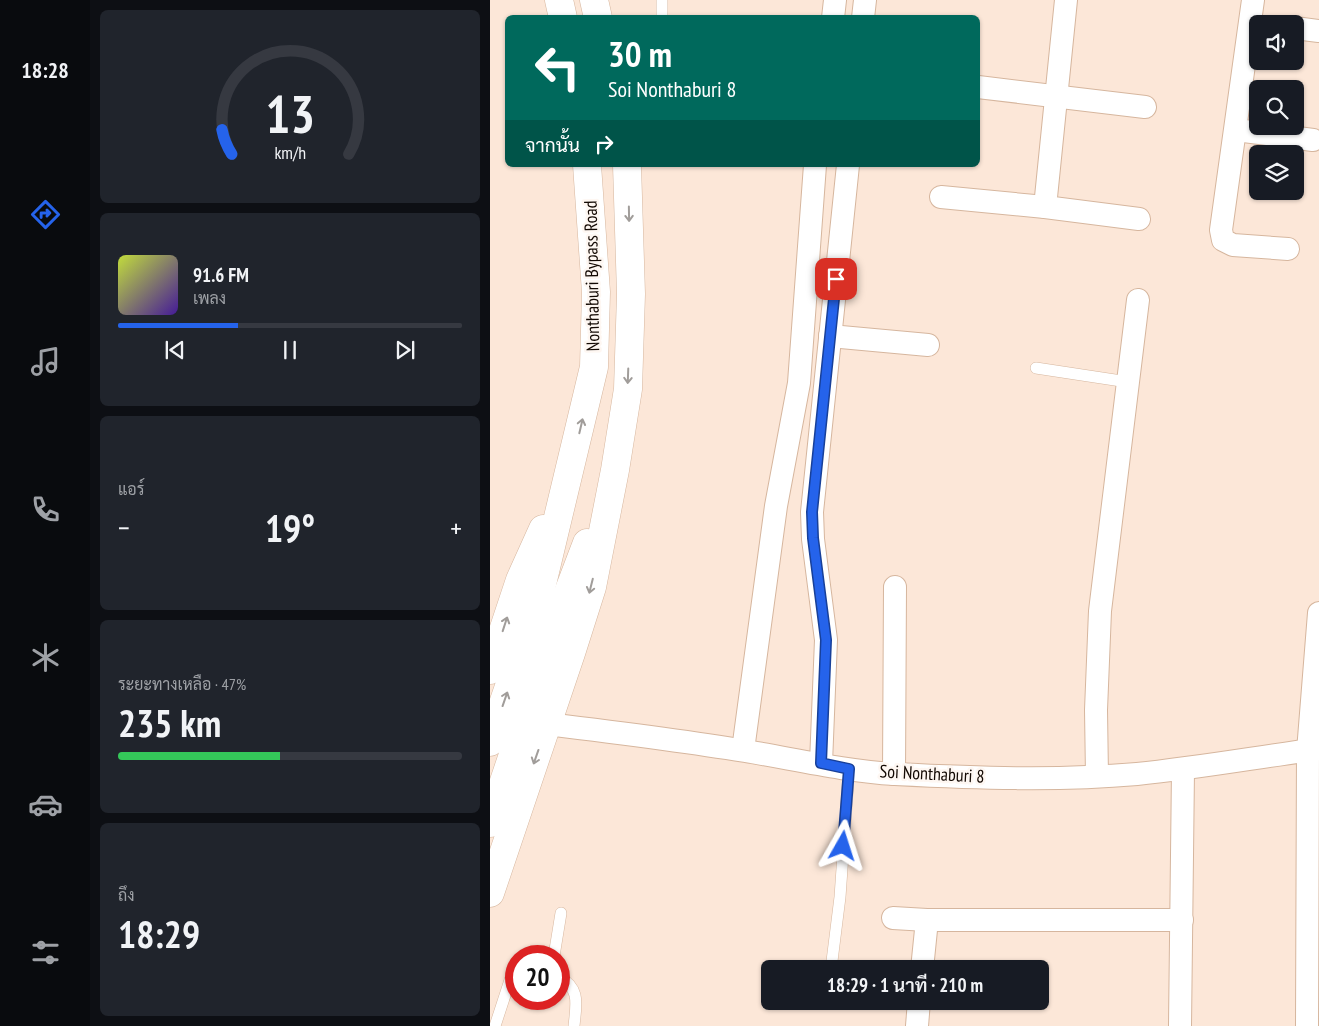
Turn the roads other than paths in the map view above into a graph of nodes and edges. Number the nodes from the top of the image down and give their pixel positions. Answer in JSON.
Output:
{"nodes":[{"id":1,"x":559,"y":0,"type":"edge"},
{"id":2,"x":594,"y":0,"type":"edge"},
{"id":3,"x":662,"y":0,"type":"edge"},
{"id":4,"x":835,"y":0,"type":"edge"},
{"id":5,"x":865,"y":0,"type":"edge"},
{"id":6,"x":1066,"y":0,"type":"edge"},
{"id":7,"x":1253,"y":0,"type":"edge"},
{"id":8,"x":562,"y":15,"type":"edge"},
{"id":9,"x":597,"y":15,"type":"edge"},
{"id":10,"x":662,"y":15,"type":"edge"},
{"id":11,"x":833,"y":15,"type":"edge"},
{"id":12,"x":863,"y":15,"type":"edge"},
{"id":13,"x":1254,"y":15,"type":"edge"},
{"id":14,"x":1304,"y":29,"type":"edge"},
{"id":15,"x":1319,"y":31,"type":"edge"},
{"id":16,"x":1249,"y":57,"type":"edge"},
{"id":17,"x":980,"y":87,"type":"edge"},
{"id":18,"x":1057,"y":97,"type":"junction"},
{"id":19,"x":1145,"y":107,"type":"dead end"},
{"id":20,"x":1236,"y":130,"type":"junction"},
{"id":21,"x":1312,"y":140,"type":"dead end"},
{"id":22,"x":588,"y":167,"type":"edge"},
{"id":23,"x":627,"y":167,"type":"edge"},
{"id":24,"x":815,"y":167,"type":"edge"},
{"id":25,"x":848,"y":167,"type":"edge"},
{"id":26,"x":942,"y":197,"type":"dead end"},
{"id":27,"x":1045,"y":207,"type":"junction"},
{"id":28,"x":1139,"y":219,"type":"dead end"},
{"id":29,"x":1288,"y":249,"type":"dead end"},
{"id":30,"x":1138,"y":300,"type":"dead end"},
{"id":31,"x":830,"y":336,"type":"junction"},
{"id":32,"x":928,"y":345,"type":"dead end"},
{"id":33,"x":1036,"y":368,"type":"dead end"},
{"id":34,"x":1128,"y":382,"type":"junction"},
{"id":35,"x":615,"y":470,"type":"junction"},
{"id":36,"x":570,"y":474,"type":"junction"},
{"id":37,"x":895,"y":588,"type":"dead end"},
{"id":38,"x":1319,"y":613,"type":"edge"},
{"id":39,"x":532,"y":659,"type":"junction"},
{"id":40,"x":490,"y":670,"type":"edge"},
{"id":41,"x":547,"y":724,"type":"junction"},
{"id":42,"x":490,"y":742,"type":"edge"},
{"id":43,"x":743,"y":750,"type":"junction"},
{"id":44,"x":1313,"y":750,"type":"edge"},
{"id":45,"x":821,"y":763,"type":"junction"},
{"id":46,"x":849,"y":769,"type":"junction"},
{"id":47,"x":1183,"y":770,"type":"junction"},
{"id":48,"x":894,"y":774,"type":"junction"},
{"id":49,"x":1097,"y":776,"type":"junction"},
{"id":50,"x":490,"y":823,"type":"edge"},
{"id":51,"x":490,"y":892,"type":"edge"},
{"id":52,"x":561,"y":912,"type":"dead end"},
{"id":53,"x":893,"y":918,"type":"dead end"},
{"id":54,"x":927,"y":920,"type":"junction"},
{"id":55,"x":1182,"y":920,"type":"junction"},
{"id":56,"x":556,"y":945,"type":"edge"},
{"id":57,"x":832,"y":960,"type":"edge"},
{"id":58,"x":923,"y":960,"type":"edge"},
{"id":59,"x":570,"y":986,"type":"edge"},
{"id":60,"x":505,"y":995,"type":"edge"},
{"id":61,"x":918,"y":1010,"type":"edge"},
{"id":62,"x":495,"y":1026,"type":"edge"},
{"id":63,"x":574,"y":1026,"type":"edge"},
{"id":64,"x":917,"y":1026,"type":"edge"},
{"id":65,"x":1180,"y":1026,"type":"edge"},
{"id":66,"x":1307,"y":1026,"type":"edge"}],
"edges":[{"from":1,"to":8,"type":"main road"},
{"from":2,"to":9,"type":"main road"},
{"from":3,"to":10,"type":"lane"},
{"from":4,"to":11,"type":"street"},
{"from":5,"to":12,"type":"street"},
{"from":6,"to":18,"type":"street"},
{"from":7,"to":13,"type":"street"},
{"from":14,"to":15,"type":"street"},
{"from":16,"to":20,"type":"street"},
{"from":17,"to":18,"type":"street"},
{"from":18,"to":19,"type":"street"},
{"from":18,"to":27,"type":"street"},
{"from":20,"to":21,"type":"street"},
{"from":20,"to":29,"type":"street"},
{"from":36,"to":22,"type":"main road","name":"Nonthaburi Bypass Road","one_way":true},
{"from":23,"to":35,"type":"main road","name":"Nonthaburi Bypass Road","one_way":true},
{"from":24,"to":43,"type":"street"},
{"from":25,"to":31,"type":"street"},
{"from":26,"to":27,"type":"street"},
{"from":27,"to":28,"type":"street"},
{"from":30,"to":34,"type":"street"},
{"from":31,"to":32,"type":"street"},
{"from":31,"to":45,"type":"street"},
{"from":33,"to":34,"type":"lane"},
{"from":34,"to":49,"type":"street"},
{"from":35,"to":39,"type":"main road"},
{"from":35,"to":41,"type":"main road","one_way":true},
{"from":36,"to":39,"type":"main road"},
{"from":40,"to":36,"type":"main road","one_way":true},
{"from":37,"to":48,"type":"street"},
{"from":38,"to":44,"type":"street"},
{"from":42,"to":39,"type":"main road","one_way":true},
{"from":39,"to":50,"type":"main road"},
{"from":41,"to":43,"type":"street","name":"Soi Nonthaburi 8"},
{"from":41,"to":51,"type":"main road","one_way":true},
{"from":43,"to":45,"type":"street","name":"Soi Nonthaburi 8"},
{"from":44,"to":47,"type":"street","name":"Soi Nonthaburi 8"},
{"from":44,"to":66,"type":"street"},
{"from":45,"to":46,"type":"street","name":"Soi Nonthaburi 8"},
{"from":46,"to":48,"type":"street","name":"Soi Nonthaburi 8"},
{"from":46,"to":57,"type":"lane"},
{"from":47,"to":49,"type":"street","name":"Soi Nonthaburi 8"},
{"from":47,"to":55,"type":"street"},
{"from":48,"to":49,"type":"street","name":"Soi Nonthaburi 8"},
{"from":52,"to":56,"type":"lane"},
{"from":53,"to":54,"type":"street"},
{"from":54,"to":55,"type":"street"},
{"from":54,"to":58,"type":"street"},
{"from":55,"to":65,"type":"street"},
{"from":59,"to":63,"type":"lane"},
{"from":60,"to":62,"type":"lane"},
{"from":61,"to":64,"type":"street"}]}
